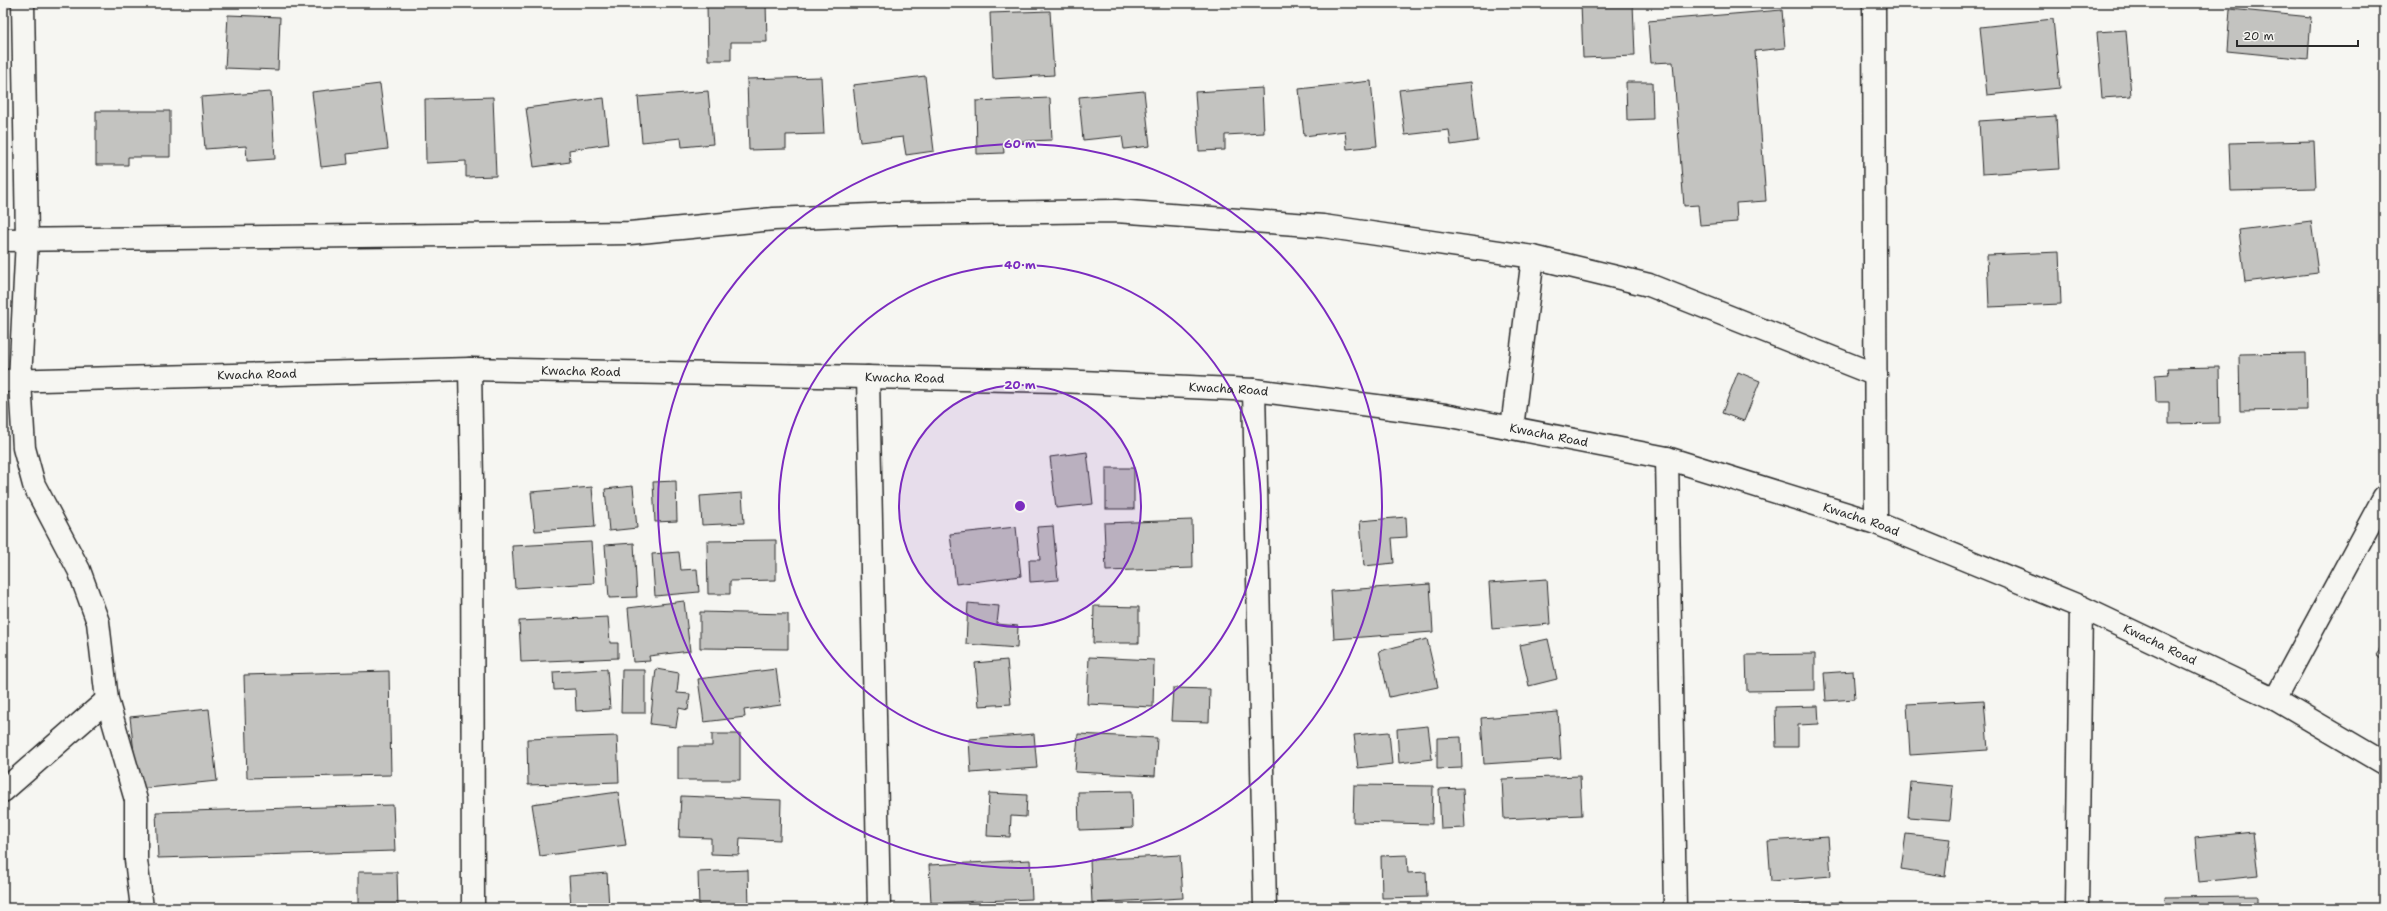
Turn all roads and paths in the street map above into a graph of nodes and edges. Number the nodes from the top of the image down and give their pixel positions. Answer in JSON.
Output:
{"nodes":[{"id":1,"x":23,"y":3,"type":"edge"},
{"id":2,"x":1874,"y":3,"type":"edge"},
{"id":3,"x":27,"y":239,"type":"junction"},
{"id":4,"x":3,"y":240,"type":"edge"},
{"id":5,"x":1533,"y":257,"type":"junction"},
{"id":6,"x":470,"y":369,"type":"junction"},
{"id":7,"x":1876,"y":375,"type":"junction"},
{"id":8,"x":868,"y":377,"type":"junction"},
{"id":9,"x":11,"y":381,"type":"edge"},
{"id":10,"x":1254,"y":390,"type":"junction"},
{"id":11,"x":1512,"y":428,"type":"junction"},
{"id":12,"x":1667,"y":458,"type":"junction"},
{"id":13,"x":2384,"y":497,"type":"edge"},
{"id":14,"x":1876,"y":523,"type":"junction"},
{"id":15,"x":2081,"y":607,"type":"junction"},
{"id":16,"x":2275,"y":699,"type":"junction"},
{"id":17,"x":107,"y":700,"type":"junction"},
{"id":18,"x":2384,"y":763,"type":"edge"},
{"id":19,"x":3,"y":791,"type":"edge"},
{"id":20,"x":142,"y":908,"type":"edge"},
{"id":21,"x":473,"y":908,"type":"edge"},
{"id":22,"x":879,"y":908,"type":"edge"},
{"id":23,"x":1265,"y":908,"type":"edge"},
{"id":24,"x":1675,"y":908,"type":"edge"},
{"id":25,"x":2077,"y":908,"type":"edge"}],
"edges":[{"from":1,"to":3,"type":"street"},
{"from":2,"to":7,"type":"street"},
{"from":3,"to":4,"type":"street"},
{"from":3,"to":5,"type":"street"},
{"from":3,"to":9,"type":"street"},
{"from":5,"to":7,"type":"street"},
{"from":5,"to":11,"type":"street"},
{"from":6,"to":8,"type":"street","name":"Kwacha Road"},
{"from":6,"to":9,"type":"street","name":"Kwacha Road"},
{"from":6,"to":21,"type":"street"},
{"from":7,"to":14,"type":"street"},
{"from":8,"to":10,"type":"street","name":"Kwacha Road"},
{"from":8,"to":22,"type":"street"},
{"from":9,"to":17,"type":"street"},
{"from":10,"to":11,"type":"street","name":"Kwacha Road"},
{"from":10,"to":23,"type":"street"},
{"from":11,"to":12,"type":"street","name":"Kwacha Road"},
{"from":12,"to":14,"type":"street","name":"Kwacha Road"},
{"from":12,"to":24,"type":"street"},
{"from":13,"to":16,"type":"street"},
{"from":14,"to":15,"type":"street","name":"Kwacha Road"},
{"from":15,"to":16,"type":"street","name":"Kwacha Road"},
{"from":15,"to":25,"type":"street"},
{"from":16,"to":18,"type":"street","name":"Kwacha Road"},
{"from":17,"to":19,"type":"street"},
{"from":17,"to":20,"type":"street"}]}
